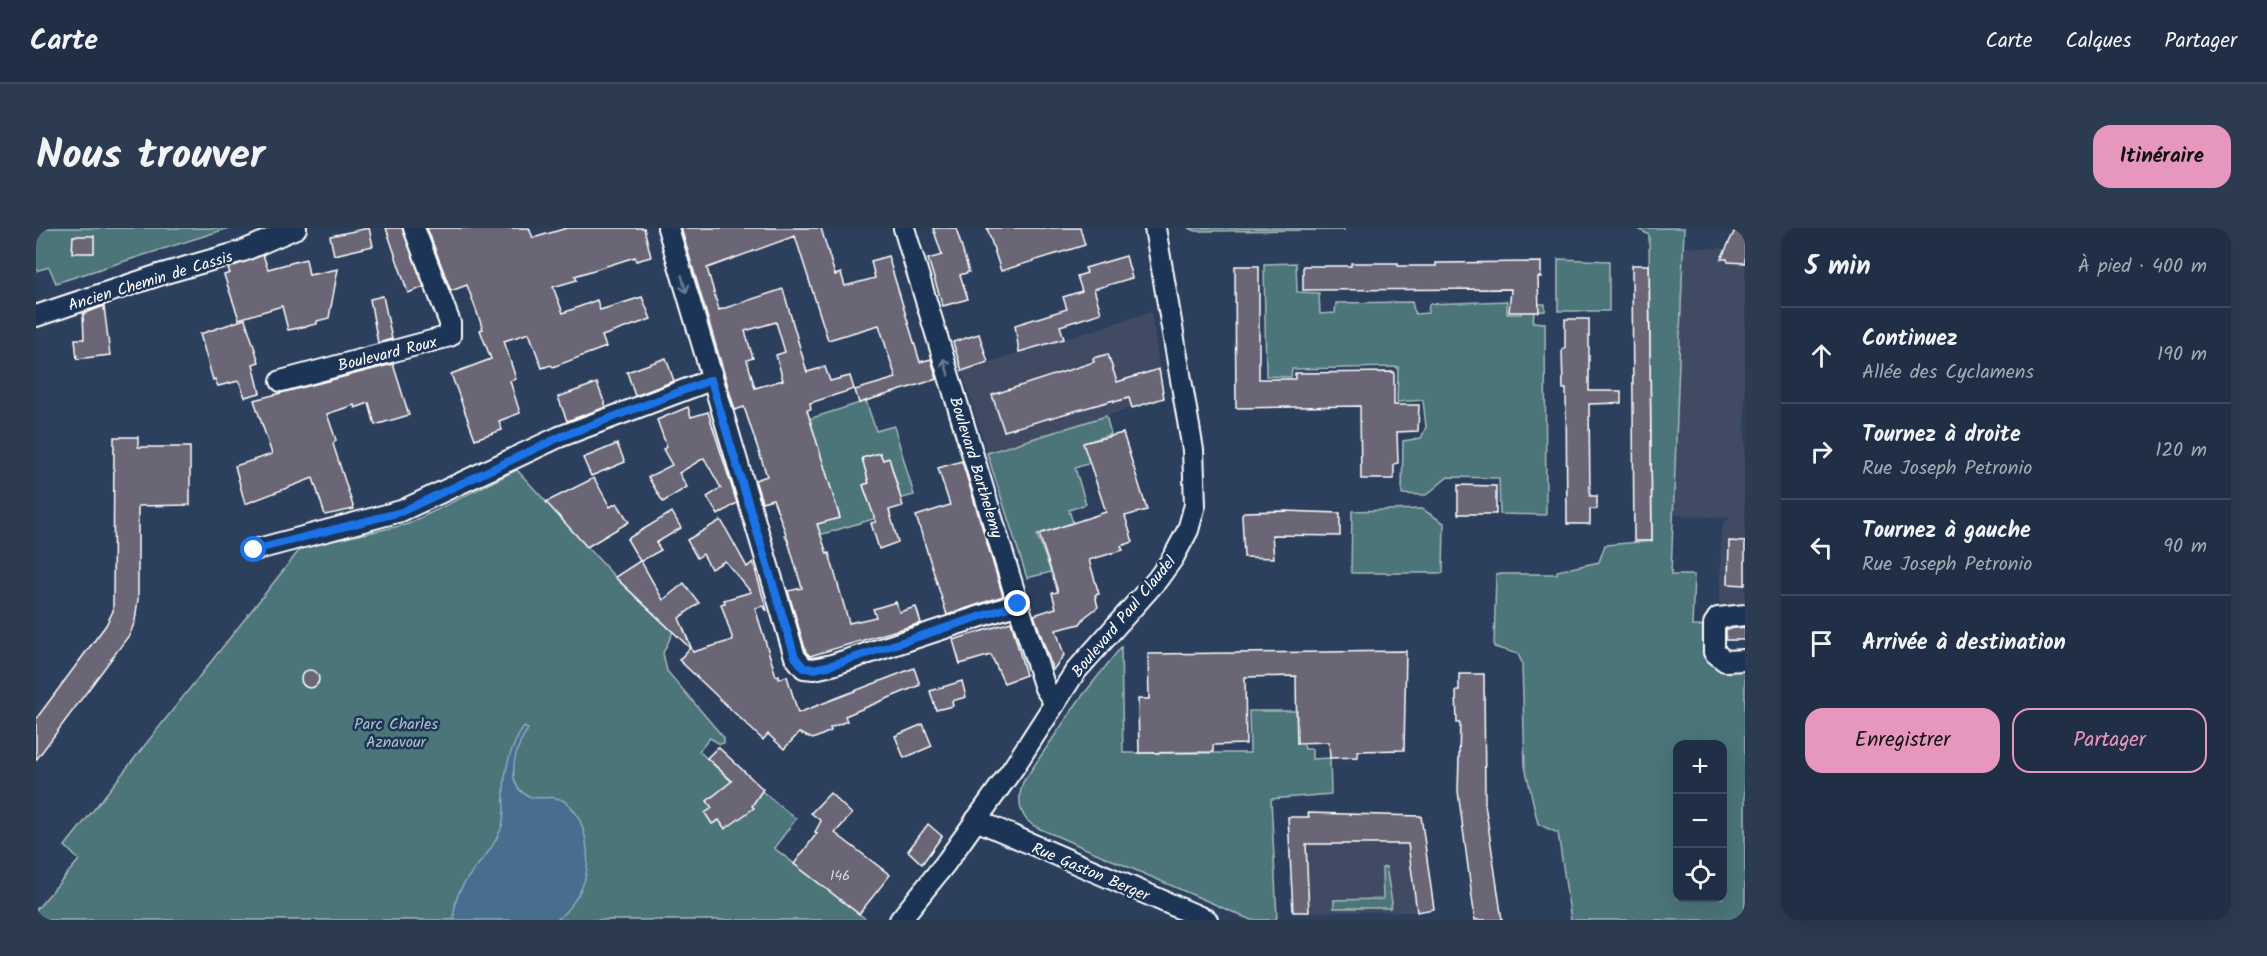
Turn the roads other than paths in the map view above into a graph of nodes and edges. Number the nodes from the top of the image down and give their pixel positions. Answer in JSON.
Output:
{"nodes":[{"id":1,"x":296,"y":228,"type":"edge"},
{"id":2,"x":414,"y":228,"type":"edge"},
{"id":3,"x":668,"y":228,"type":"edge"},
{"id":4,"x":904,"y":228,"type":"edge"},
{"id":5,"x":1155,"y":228,"type":"edge"},
{"id":6,"x":36,"y":316,"type":"edge"},
{"id":7,"x":711,"y":380,"type":"junction"},
{"id":8,"x":281,"y":381,"type":"dead end"},
{"id":9,"x":254,"y":550,"type":"dead end"},
{"id":10,"x":1018,"y":604,"type":"junction"},
{"id":11,"x":1745,"y":615,"type":"edge"},
{"id":12,"x":1745,"y":660,"type":"edge"},
{"id":13,"x":1055,"y":703,"type":"junction"},
{"id":14,"x":976,"y":820,"type":"junction"},
{"id":15,"x":900,"y":920,"type":"edge"},
{"id":16,"x":1207,"y":920,"type":"edge"}],
"edges":[{"from":1,"to":6,"type":"street","name":"Ancien Chemin de Cassis"},
{"from":2,"to":8,"type":"street","name":"Boulevard Roux"},
{"from":3,"to":7,"type":"street","one_way":true},
{"from":10,"to":4,"type":"street","name":"Boulevard Barthelemy","one_way":true},
{"from":5,"to":13,"type":"street","name":"Boulevard Paul Claudel"},
{"from":7,"to":9,"type":"street"},
{"from":7,"to":10,"type":"street"},
{"from":10,"to":13,"type":"street","name":"Boulevard Barthelemy"},
{"from":11,"to":12,"type":"street"},
{"from":13,"to":14,"type":"street","name":"Boulevard Paul Claudel"},
{"from":14,"to":15,"type":"street","name":"Boulevard Paul Claudel"},
{"from":14,"to":16,"type":"street","name":"Rue Gaston Berger"}]}
